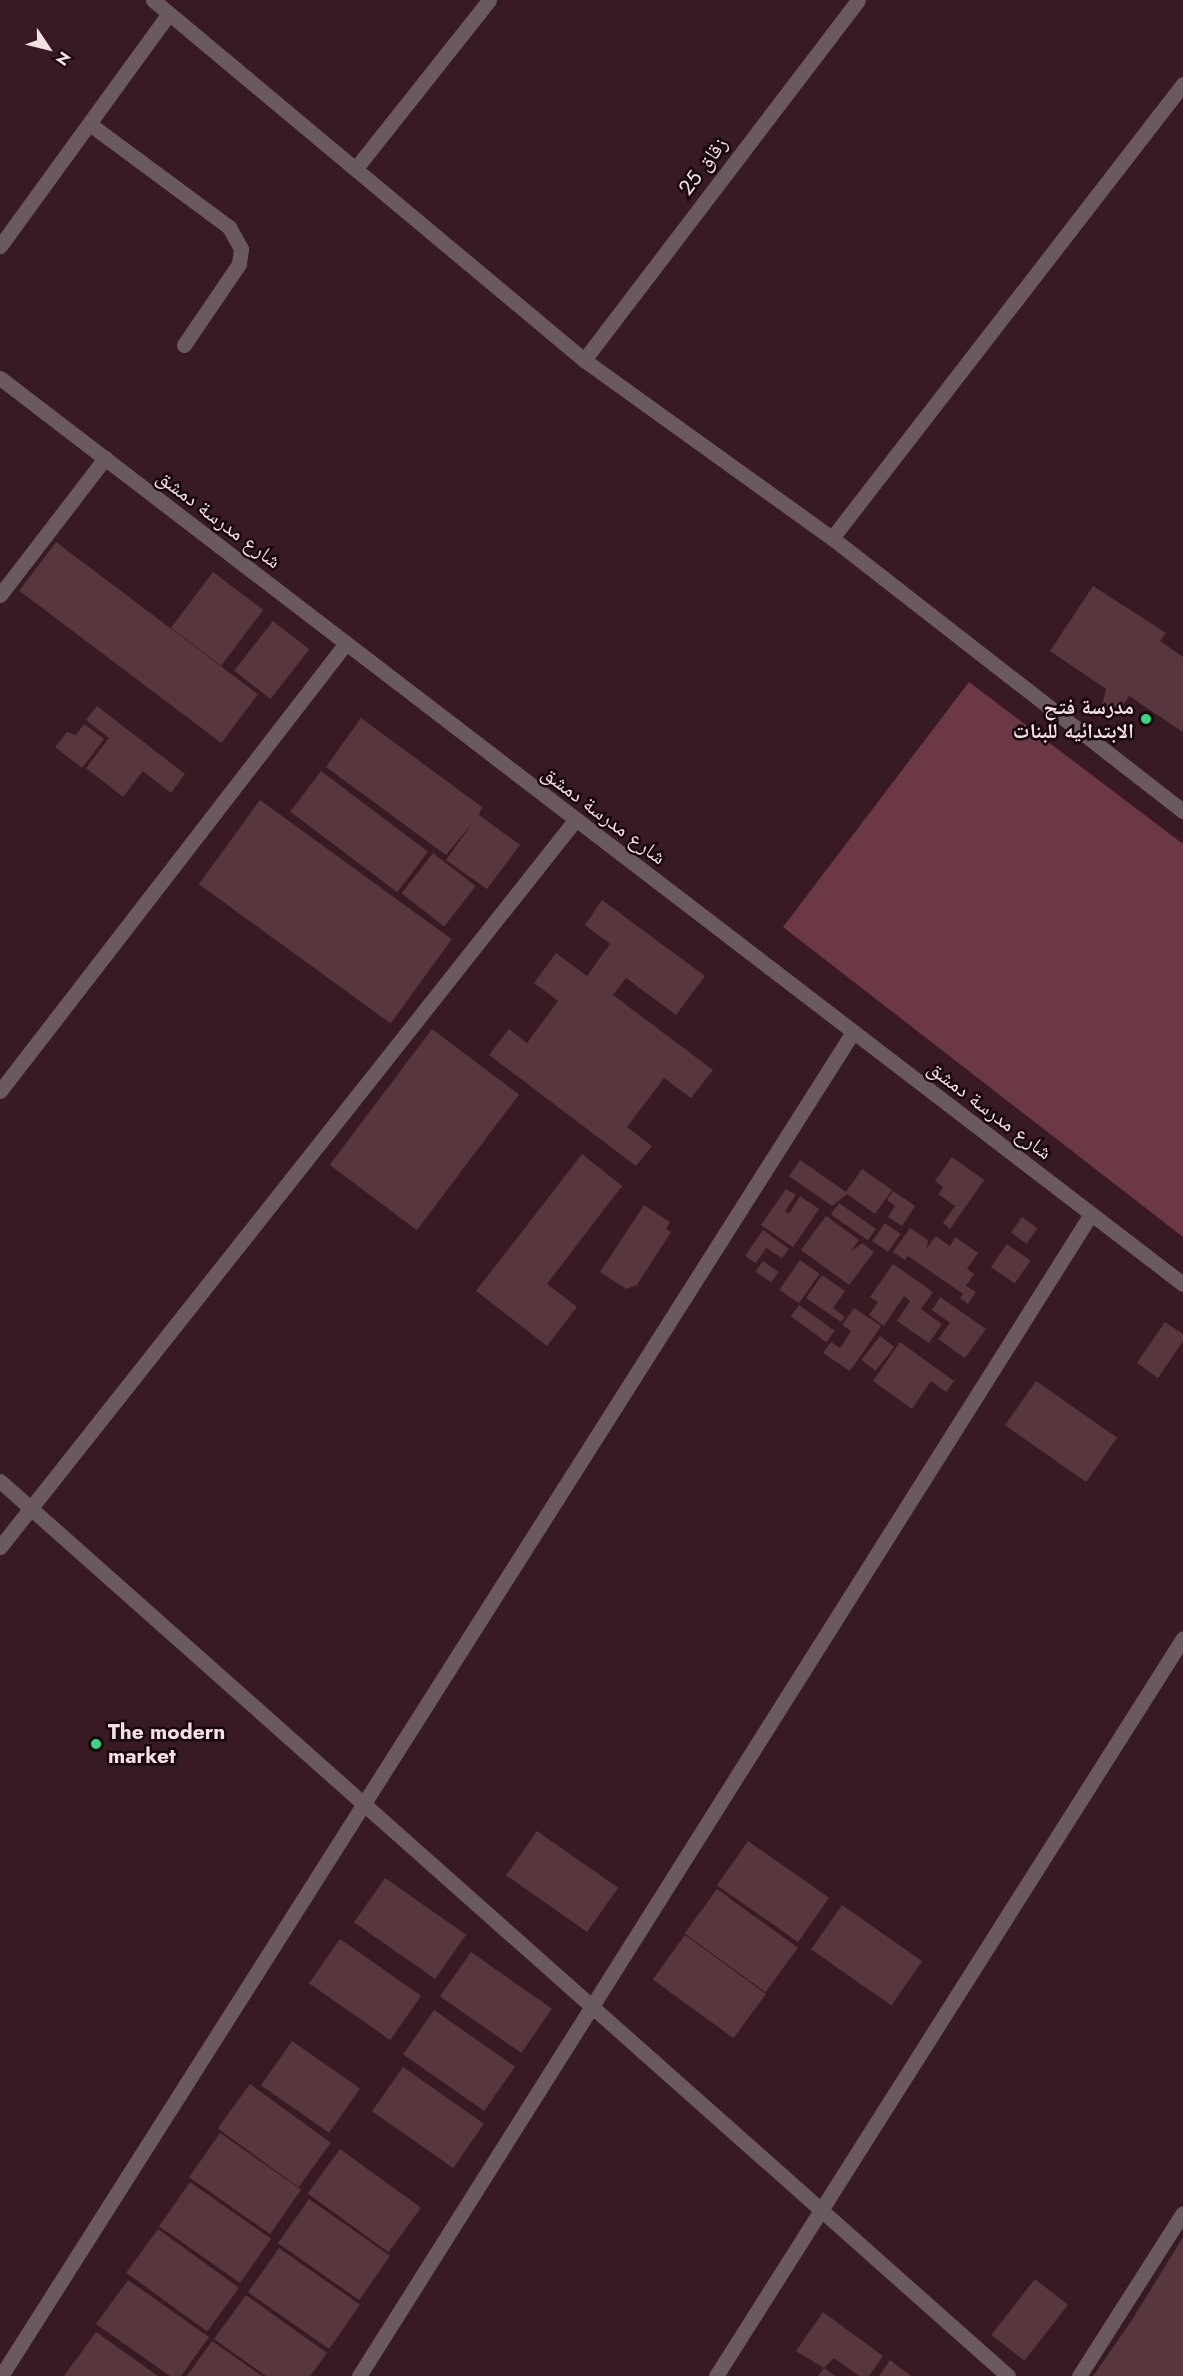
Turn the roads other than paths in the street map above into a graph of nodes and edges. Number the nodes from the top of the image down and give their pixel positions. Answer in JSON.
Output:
{"nodes":[{"id":1,"x":153,"y":0,"type":"edge"},
{"id":2,"x":489,"y":0,"type":"edge"},
{"id":3,"x":858,"y":0,"type":"edge"},
{"id":4,"x":167,"y":16,"type":"junction"},
{"id":5,"x":1183,"y":84,"type":"edge"},
{"id":6,"x":91,"y":125,"type":"junction"},
{"id":7,"x":356,"y":168,"type":"junction"},
{"id":8,"x":0,"y":246,"type":"edge"},
{"id":9,"x":184,"y":345,"type":"dead end"},
{"id":10,"x":584,"y":360,"type":"junction"},
{"id":11,"x":0,"y":378,"type":"edge"},
{"id":12,"x":105,"y":458,"type":"junction"},
{"id":13,"x":832,"y":538,"type":"junction"},
{"id":14,"x":0,"y":595,"type":"edge"},
{"id":15,"x":346,"y":643,"type":"junction"},
{"id":16,"x":1183,"y":811,"type":"edge"},
{"id":17,"x":576,"y":819,"type":"junction"},
{"id":18,"x":853,"y":1032,"type":"junction"},
{"id":19,"x":0,"y":1091,"type":"edge"},
{"id":20,"x":1091,"y":1214,"type":"junction"},
{"id":21,"x":1183,"y":1284,"type":"edge"},
{"id":22,"x":0,"y":1480,"type":"edge"},
{"id":23,"x":31,"y":1508,"type":"junction"},
{"id":24,"x":0,"y":1547,"type":"edge"},
{"id":25,"x":1183,"y":1638,"type":"edge"},
{"id":26,"x":365,"y":1805,"type":"junction"},
{"id":27,"x":593,"y":2007,"type":"junction"},
{"id":28,"x":821,"y":2210,"type":"junction"},
{"id":29,"x":1183,"y":2212,"type":"edge"},
{"id":30,"x":1,"y":2376,"type":"edge"},
{"id":31,"x":359,"y":2376,"type":"edge"},
{"id":32,"x":716,"y":2376,"type":"edge"},
{"id":33,"x":1008,"y":2376,"type":"edge"},
{"id":34,"x":1079,"y":2376,"type":"edge"}],
"edges":[{"from":1,"to":4,"type":"street"},
{"from":2,"to":7,"type":"street"},
{"from":3,"to":10,"type":"street","name":"زقاق 25"},
{"from":4,"to":6,"type":"street"},
{"from":4,"to":7,"type":"street"},
{"from":5,"to":13,"type":"street"},
{"from":6,"to":8,"type":"street"},
{"from":6,"to":9,"type":"street"},
{"from":7,"to":10,"type":"street"},
{"from":10,"to":13,"type":"street"},
{"from":11,"to":12,"type":"street","name":"شارع مدرسة دمشق"},
{"from":12,"to":14,"type":"street"},
{"from":12,"to":15,"type":"street","name":"شارع مدرسة دمشق"},
{"from":13,"to":16,"type":"street"},
{"from":15,"to":17,"type":"street","name":"شارع مدرسة دمشق"},
{"from":15,"to":19,"type":"street"},
{"from":17,"to":18,"type":"street","name":"شارع مدرسة دمشق"},
{"from":17,"to":23,"type":"street"},
{"from":18,"to":20,"type":"street","name":"شارع مدرسة دمشق"},
{"from":18,"to":26,"type":"street"},
{"from":20,"to":21,"type":"street","name":"شارع مدرسة دمشق"},
{"from":20,"to":27,"type":"street"},
{"from":22,"to":23,"type":"street"},
{"from":23,"to":24,"type":"street"},
{"from":23,"to":26,"type":"street"},
{"from":25,"to":28,"type":"street"},
{"from":26,"to":27,"type":"street"},
{"from":26,"to":30,"type":"street"},
{"from":27,"to":28,"type":"street"},
{"from":27,"to":31,"type":"street"},
{"from":28,"to":32,"type":"street"},
{"from":28,"to":33,"type":"street"},
{"from":29,"to":34,"type":"street"}]}
